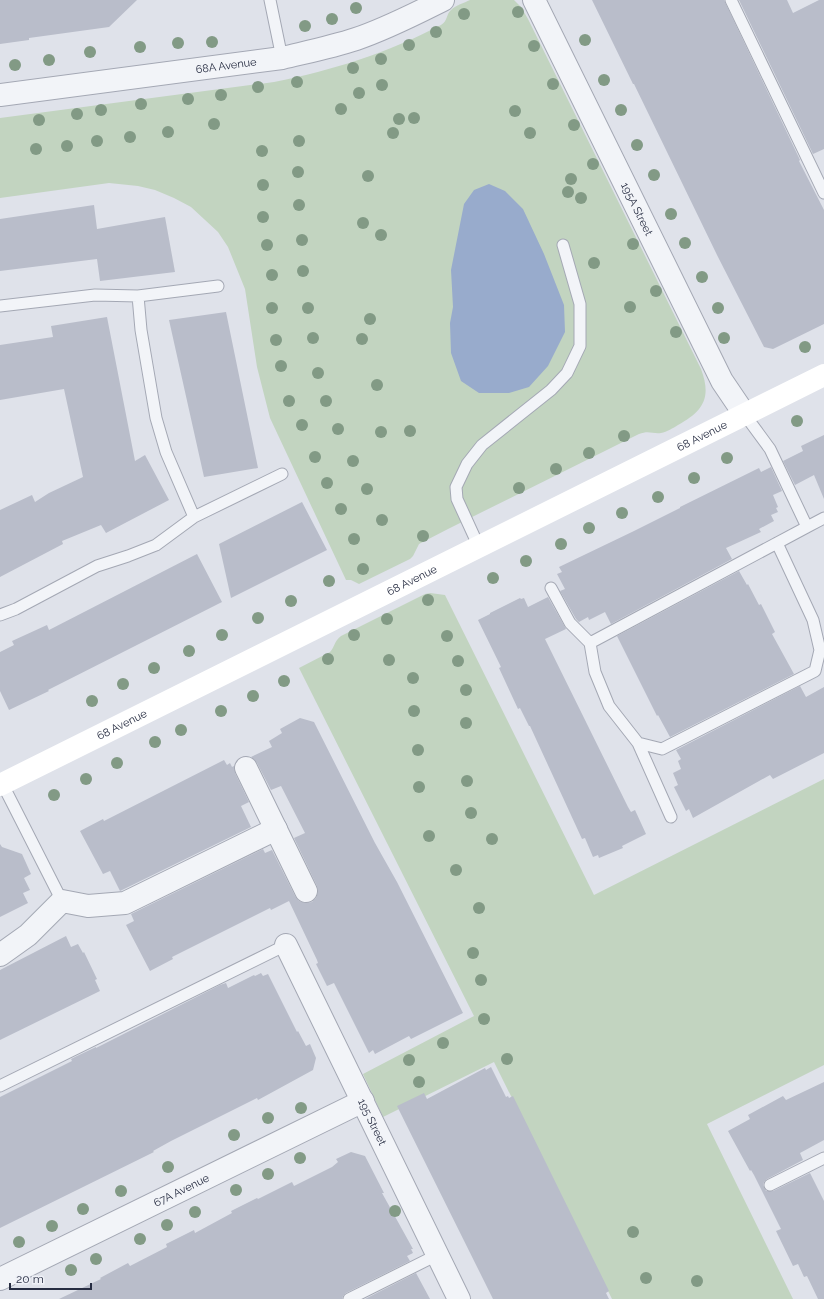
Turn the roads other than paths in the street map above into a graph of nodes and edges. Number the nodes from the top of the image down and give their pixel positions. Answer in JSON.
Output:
{"nodes":[{"id":1,"x":270,"y":0,"type":"edge"},
{"id":2,"x":443,"y":0,"type":"edge"},
{"id":3,"x":534,"y":0,"type":"edge"},
{"id":4,"x":731,"y":0,"type":"edge"},
{"id":5,"x":282,"y":58,"type":"junction"},
{"id":6,"x":0,"y":95,"type":"edge"},
{"id":7,"x":824,"y":193,"type":"edge"},
{"id":8,"x":562,"y":245,"type":"dead end"},
{"id":9,"x":218,"y":286,"type":"dead end"},
{"id":10,"x":138,"y":296,"type":"junction"},
{"id":11,"x":0,"y":306,"type":"edge"},
{"id":12,"x":824,"y":375,"type":"edge"},
{"id":13,"x":745,"y":415,"type":"junction"},
{"id":14,"x":282,"y":474,"type":"dead end"},
{"id":15,"x":194,"y":517,"type":"junction"},
{"id":16,"x":824,"y":518,"type":"edge"},
{"id":17,"x":807,"y":527,"type":"junction"},
{"id":18,"x":777,"y":543,"type":"junction"},
{"id":19,"x":479,"y":547,"type":"junction"},
{"id":20,"x":551,"y":588,"type":"dead end"},
{"id":21,"x":0,"y":615,"type":"edge"},
{"id":22,"x":590,"y":643,"type":"junction"},
{"id":23,"x":822,"y":652,"type":"edge"},
{"id":24,"x":638,"y":743,"type":"junction"},
{"id":25,"x":246,"y":768,"type":"dead end"},
{"id":26,"x":1,"y":782,"type":"edge"},
{"id":27,"x":671,"y":817,"type":"dead end"},
{"id":28,"x":276,"y":829,"type":"junction"},
{"id":29,"x":306,"y":891,"type":"dead end"},
{"id":30,"x":62,"y":901,"type":"junction"},
{"id":31,"x":286,"y":945,"type":"joint"},
{"id":32,"x":0,"y":954,"type":"edge"},
{"id":33,"x":0,"y":1086,"type":"edge"},
{"id":34,"x":363,"y":1101,"type":"junction"},
{"id":35,"x":824,"y":1158,"type":"edge"},
{"id":36,"x":770,"y":1185,"type":"dead end"},
{"id":37,"x":438,"y":1255,"type":"junction"},
{"id":38,"x":0,"y":1279,"type":"edge"},
{"id":39,"x":349,"y":1299,"type":"edge"},
{"id":40,"x":459,"y":1299,"type":"edge"}],
"edges":[{"from":1,"to":5,"type":"lane"},
{"from":2,"to":5,"type":"street","name":"68A Avenue"},
{"from":3,"to":13,"type":"street","name":"195A Street"},
{"from":4,"to":7,"type":"lane"},
{"from":5,"to":6,"type":"street","name":"68A Avenue"},
{"from":8,"to":19,"type":"lane"},
{"from":9,"to":10,"type":"lane"},
{"from":10,"to":11,"type":"lane"},
{"from":10,"to":15,"type":"lane"},
{"from":12,"to":13,"type":"street","name":"68 Avenue"},
{"from":13,"to":17,"type":"lane"},
{"from":13,"to":19,"type":"street","name":"68 Avenue"},
{"from":14,"to":15,"type":"lane"},
{"from":15,"to":21,"type":"lane"},
{"from":16,"to":17,"type":"lane"},
{"from":17,"to":18,"type":"lane"},
{"from":18,"to":22,"type":"lane"},
{"from":18,"to":23,"type":"lane"},
{"from":19,"to":26,"type":"street","name":"68 Avenue"},
{"from":20,"to":22,"type":"lane"},
{"from":22,"to":24,"type":"lane"},
{"from":23,"to":24,"type":"lane"},
{"from":24,"to":27,"type":"lane"},
{"from":25,"to":28,"type":"street"},
{"from":26,"to":30,"type":"lane"},
{"from":28,"to":29,"type":"street"},
{"from":28,"to":30,"type":"street"},
{"from":30,"to":32,"type":"street"},
{"from":31,"to":33,"type":"lane"},
{"from":31,"to":34,"type":"street","name":"195 Street"},
{"from":34,"to":37,"type":"street","name":"195 Street"},
{"from":34,"to":38,"type":"street","name":"67A Avenue"},
{"from":35,"to":36,"type":"lane"},
{"from":37,"to":39,"type":"lane"},
{"from":37,"to":40,"type":"street","name":"195 Street"}]}
